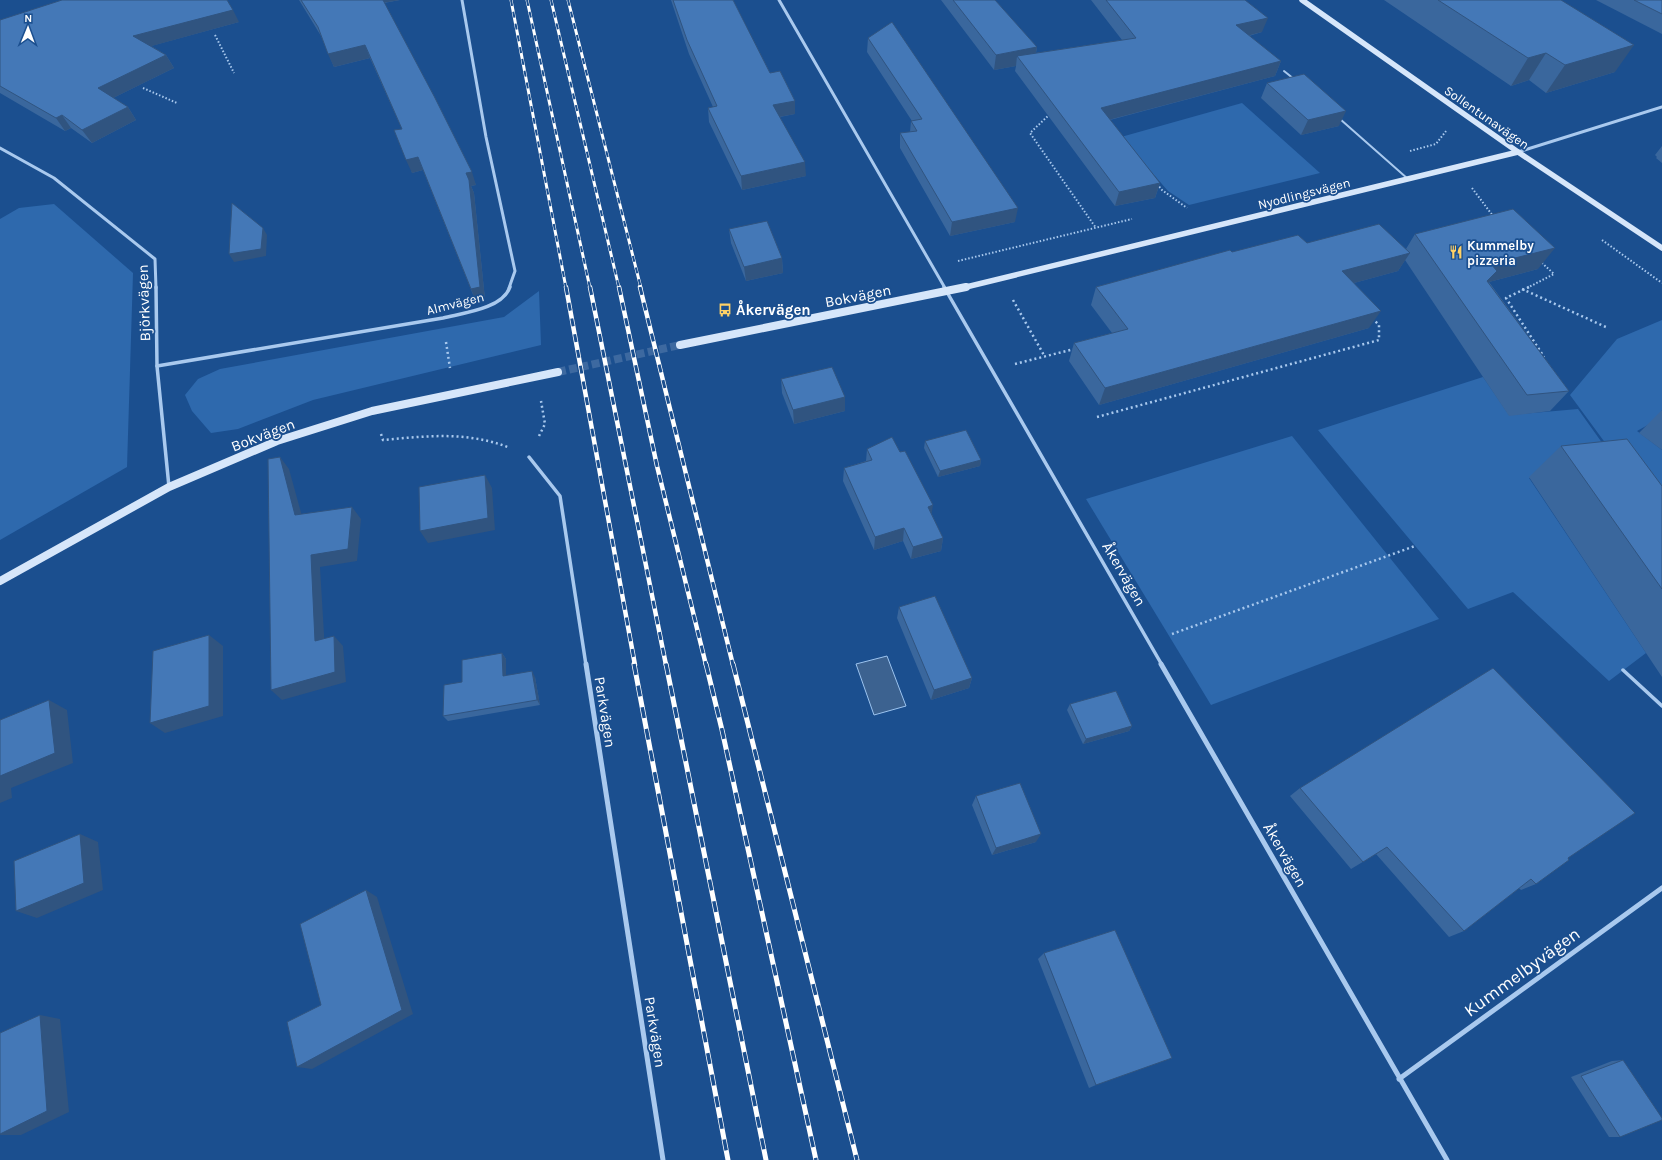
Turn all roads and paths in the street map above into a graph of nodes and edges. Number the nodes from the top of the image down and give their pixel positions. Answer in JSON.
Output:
{"nodes":[{"id":1,"x":462,"y":0,"type":"edge"},
{"id":2,"x":779,"y":0,"type":"edge"},
{"id":3,"x":1302,"y":0,"type":"edge"},
{"id":4,"x":215,"y":35,"type":"dead end"},
{"id":5,"x":1284,"y":70,"type":"dead end"},
{"id":6,"x":234,"y":73,"type":"dead end"},
{"id":7,"x":1296,"y":81,"type":"edge"},
{"id":8,"x":143,"y":88,"type":"dead end"},
{"id":9,"x":177,"y":103,"type":"dead end"},
{"id":10,"x":1662,"y":107,"type":"edge"},
{"id":11,"x":1053,"y":112,"type":"edge"},
{"id":12,"x":1337,"y":117,"type":"edge"},
{"id":13,"x":1449,"y":128,"type":"dead end"},
{"id":14,"x":0,"y":148,"type":"edge"},
{"id":15,"x":1518,"y":152,"type":"junction"},
{"id":16,"x":1384,"y":158,"type":"junction"},
{"id":17,"x":1456,"y":167,"type":"junction"},
{"id":18,"x":1152,"y":179,"type":"edge"},
{"id":19,"x":1408,"y":179,"type":"junction"},
{"id":20,"x":1193,"y":205,"type":"dead end"},
{"id":21,"x":1185,"y":207,"type":"junction"},
{"id":22,"x":1178,"y":208,"type":"dead end"},
{"id":23,"x":1133,"y":219,"type":"dead end"},
{"id":24,"x":1494,"y":219,"type":"edge"},
{"id":25,"x":1211,"y":227,"type":"junction"},
{"id":26,"x":1096,"y":228,"type":"junction"},
{"id":27,"x":1662,"y":248,"type":"edge"},
{"id":28,"x":1113,"y":251,"type":"junction"},
{"id":29,"x":1538,"y":259,"type":"edge"},
{"id":30,"x":955,"y":261,"type":"dead end"},
{"id":31,"x":1001,"y":278,"type":"junction"},
{"id":32,"x":1522,"y":289,"type":"junction"},
{"id":33,"x":948,"y":291,"type":"junction"},
{"id":34,"x":1369,"y":314,"type":"edge"},
{"id":35,"x":443,"y":318,"type":"junction"},
{"id":36,"x":1608,"y":328,"type":"dead end"},
{"id":37,"x":680,"y":345,"type":"tunnel mouth"},
{"id":38,"x":1076,"y":349,"type":"edge"},
{"id":39,"x":1045,"y":357,"type":"junction"},
{"id":40,"x":1548,"y":363,"type":"edge"},
{"id":41,"x":157,"y":366,"type":"junction"},
{"id":42,"x":993,"y":370,"type":"junction"},
{"id":43,"x":558,"y":372,"type":"tunnel mouth"},
{"id":44,"x":536,"y":376,"type":"junction"},
{"id":45,"x":454,"y":393,"type":"junction"},
{"id":46,"x":372,"y":411,"type":"junction"},
{"id":47,"x":1097,"y":417,"type":"dead end"},
{"id":48,"x":530,"y":457,"type":"junction"},
{"id":49,"x":169,"y":487,"type":"junction"},
{"id":50,"x":1415,"y":546,"type":"dead end"},
{"id":51,"x":0,"y":581,"type":"edge"},
{"id":52,"x":1148,"y":642,"type":"junction"},
{"id":53,"x":1623,"y":670,"type":"dead end"},
{"id":54,"x":1662,"y":706,"type":"edge"},
{"id":55,"x":1662,"y":888,"type":"edge"},
{"id":56,"x":1399,"y":1079,"type":"junction"},
{"id":57,"x":663,"y":1160,"type":"edge"},
{"id":58,"x":1447,"y":1160,"type":"edge"}],
"edges":[{"from":1,"to":35,"type":"street","name":"Almvägen"},
{"from":2,"to":33,"type":"street","name":"Åkervägen"},
{"from":3,"to":15,"type":"street","name":"Sollentunavägen"},
{"from":4,"to":6,"type":"path"},
{"from":5,"to":7,"type":"lane"},
{"from":8,"to":9,"type":"path"},
{"from":10,"to":15,"type":"street","name":"Nyodlingsvägen"},
{"from":11,"to":26,"type":"path"},
{"from":12,"to":16,"type":"lane"},
{"from":13,"to":16,"type":"path"},
{"from":14,"to":41,"type":"street","name":"Björkvägen"},
{"from":15,"to":17,"type":"street","name":"Nyodlingsvägen"},
{"from":15,"to":27,"type":"street","name":"Sollentunavägen"},
{"from":16,"to":19,"type":"lane"},
{"from":17,"to":19,"type":"street","name":"Nyodlingsvägen"},
{"from":17,"to":24,"type":"path"},
{"from":18,"to":21,"type":"path"},
{"from":19,"to":25,"type":"street","name":"Nyodlingsvägen"},
{"from":20,"to":21,"type":"path"},
{"from":21,"to":22,"type":"path"},
{"from":21,"to":25,"type":"path"},
{"from":23,"to":26,"type":"path"},
{"from":25,"to":28,"type":"street","name":"Nyodlingsvägen"},
{"from":26,"to":28,"type":"path"},
{"from":26,"to":30,"type":"path"},
{"from":28,"to":31,"type":"street","name":"Nyodlingsvägen"},
{"from":29,"to":32,"type":"path"},
{"from":31,"to":33,"type":"street","name":"Nyodlingsvägen"},
{"from":31,"to":39,"type":"path"},
{"from":32,"to":36,"type":"path"},
{"from":32,"to":40,"type":"path"},
{"from":33,"to":37,"type":"street","name":"Bokvägen"},
{"from":33,"to":42,"type":"street","name":"Åkervägen"},
{"from":34,"to":47,"type":"path"},
{"from":35,"to":41,"type":"street","name":"Almvägen"},
{"from":35,"to":45,"type":"path"},
{"from":38,"to":39,"type":"path"},
{"from":39,"to":42,"type":"path"},
{"from":41,"to":49,"type":"street","name":"Björkvägen"},
{"from":42,"to":52,"type":"street","name":"Åkervägen"},
{"from":43,"to":44,"type":"street","name":"Bokvägen"},
{"from":44,"to":45,"type":"street","name":"Bokvägen"},
{"from":44,"to":48,"type":"path"},
{"from":45,"to":46,"type":"street","name":"Bokvägen"},
{"from":46,"to":48,"type":"path"},
{"from":46,"to":49,"type":"street","name":"Bokvägen"},
{"from":48,"to":57,"type":"street","name":"Parkvägen"},
{"from":49,"to":51,"type":"street","name":"Bokvägen"},
{"from":50,"to":52,"type":"path"},
{"from":52,"to":56,"type":"street","name":"Åkervägen"},
{"from":53,"to":54,"type":"lane"},
{"from":55,"to":56,"type":"street","name":"Kummelbyvägen"},
{"from":56,"to":58,"type":"street","name":"Åkervägen"}]}
